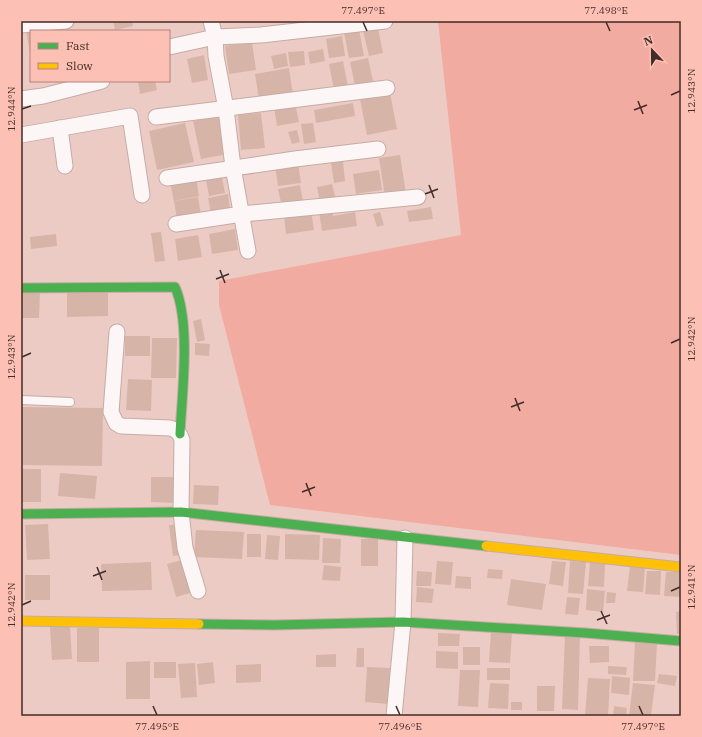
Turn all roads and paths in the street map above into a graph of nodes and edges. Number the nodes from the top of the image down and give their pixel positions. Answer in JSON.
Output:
{"nodes":[{"id":1,"x":66,"y":21,"type":"edge"},
{"id":2,"x":212,"y":21,"type":"edge"},
{"id":3,"x":385,"y":21,"type":"edge"},
{"id":4,"x":21,"y":25,"type":"edge"},
{"id":5,"x":215,"y":37,"type":"junction"},
{"id":6,"x":170,"y":47,"type":"edge"},
{"id":7,"x":98,"y":82,"type":"edge"},
{"id":8,"x":388,"y":88,"type":"dead end"},
{"id":9,"x":21,"y":99,"type":"edge"},
{"id":10,"x":226,"y":109,"type":"junction"},
{"id":11,"x":156,"y":117,"type":"dead end"},
{"id":12,"x":60,"y":128,"type":"junction"},
{"id":13,"x":21,"y":135,"type":"edge"},
{"id":14,"x":378,"y":149,"type":"dead end"},
{"id":15,"x":65,"y":166,"type":"dead end"},
{"id":16,"x":233,"y":168,"type":"junction"},
{"id":17,"x":167,"y":178,"type":"dead end"},
{"id":18,"x":142,"y":196,"type":"dead end"},
{"id":19,"x":418,"y":197,"type":"dead end"},
{"id":20,"x":242,"y":214,"type":"junction"},
{"id":21,"x":176,"y":224,"type":"dead end"},
{"id":22,"x":248,"y":251,"type":"dead end"},
{"id":23,"x":21,"y":288,"type":"edge"},
{"id":24,"x":117,"y":332,"type":"dead end"},
{"id":25,"x":21,"y":400,"type":"edge"},
{"id":26,"x":70,"y":402,"type":"dead end"},
{"id":27,"x":180,"y":434,"type":"junction"},
{"id":28,"x":181,"y":512,"type":"junction"},
{"id":29,"x":21,"y":514,"type":"edge"},
{"id":30,"x":405,"y":538,"type":"junction"},
{"id":31,"x":681,"y":566,"type":"edge"},
{"id":32,"x":198,"y":591,"type":"dead end"},
{"id":33,"x":21,"y":621,"type":"edge"},
{"id":34,"x":402,"y":622,"type":"junction"},
{"id":35,"x":681,"y":641,"type":"edge"},
{"id":36,"x":394,"y":716,"type":"edge"}],
"edges":[{"from":1,"to":4,"type":"street"},
{"from":2,"to":5,"type":"street"},
{"from":3,"to":5,"type":"street"},
{"from":5,"to":6,"type":"street"},
{"from":5,"to":10,"type":"street"},
{"from":7,"to":9,"type":"street"},
{"from":8,"to":10,"type":"street"},
{"from":10,"to":11,"type":"street"},
{"from":10,"to":16,"type":"street"},
{"from":12,"to":13,"type":"street"},
{"from":12,"to":15,"type":"street"},
{"from":12,"to":18,"type":"street"},
{"from":14,"to":16,"type":"street"},
{"from":16,"to":17,"type":"street"},
{"from":16,"to":20,"type":"street"},
{"from":19,"to":20,"type":"street"},
{"from":20,"to":21,"type":"street"},
{"from":20,"to":22,"type":"street"},
{"from":23,"to":27,"type":"street"},
{"from":24,"to":27,"type":"street"},
{"from":25,"to":26,"type":"lane"},
{"from":27,"to":28,"type":"street"},
{"from":28,"to":29,"type":"street"},
{"from":28,"to":30,"type":"street"},
{"from":28,"to":32,"type":"street"},
{"from":30,"to":31,"type":"street"},
{"from":30,"to":34,"type":"street"},
{"from":33,"to":34,"type":"street"},
{"from":34,"to":35,"type":"street"},
{"from":34,"to":36,"type":"street"}]}
